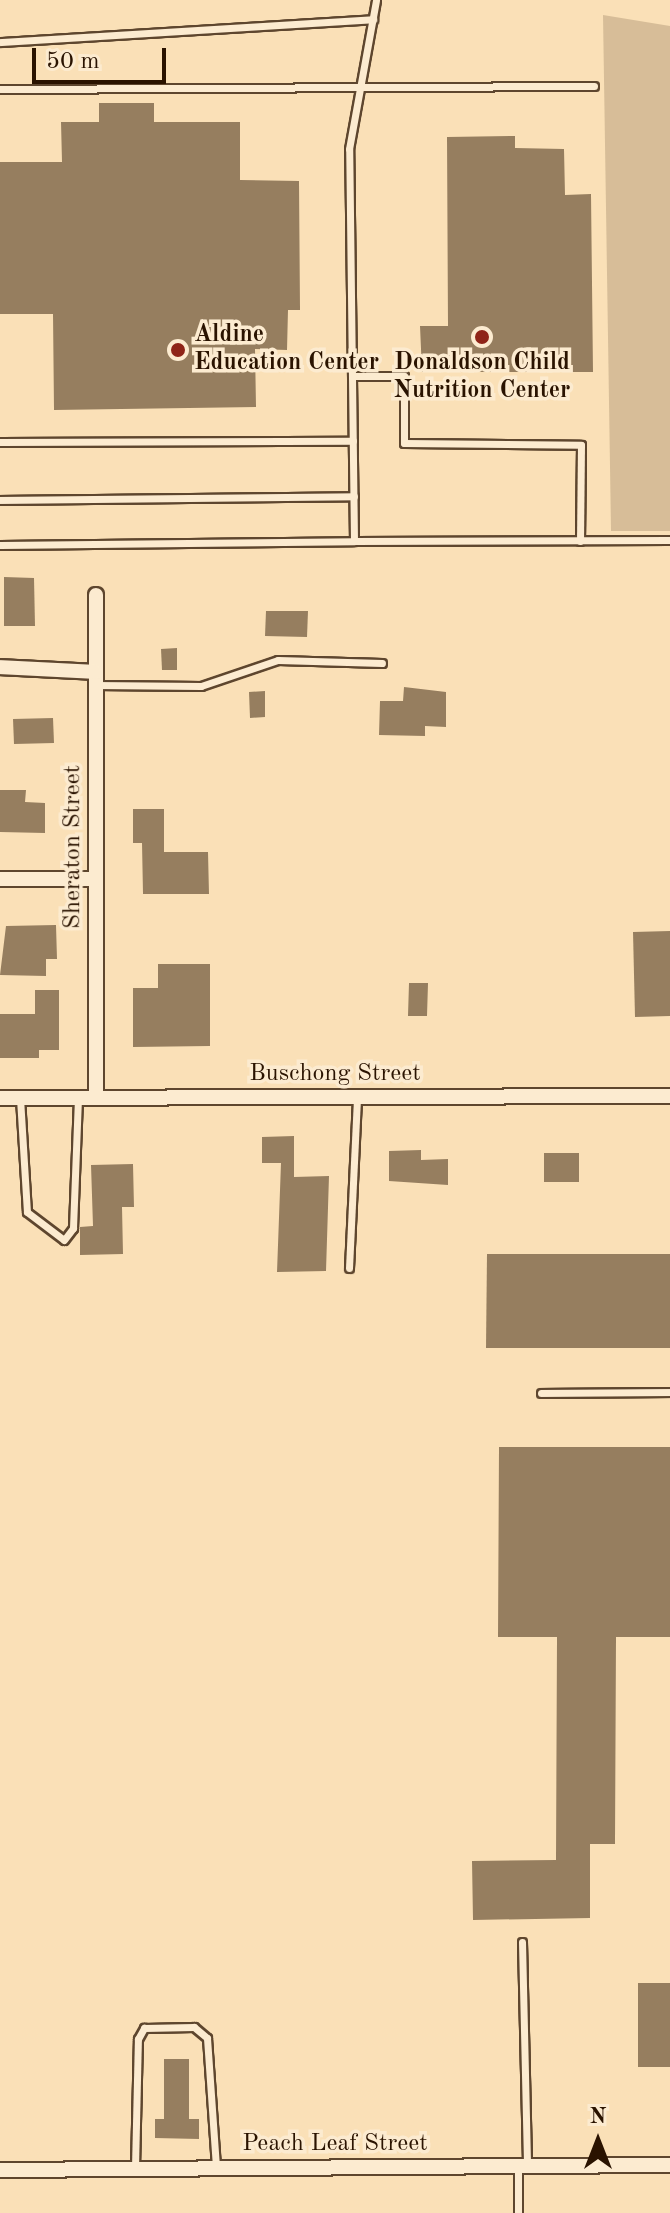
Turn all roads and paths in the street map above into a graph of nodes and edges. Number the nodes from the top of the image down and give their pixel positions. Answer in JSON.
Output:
{"nodes":[{"id":1,"x":376,"y":0,"type":"edge"},
{"id":2,"x":373,"y":19,"type":"junction"},
{"id":3,"x":0,"y":42,"type":"edge"},
{"id":4,"x":361,"y":85,"type":"junction"},
{"id":5,"x":594,"y":86,"type":"dead end"},
{"id":6,"x":0,"y":89,"type":"edge"},
{"id":7,"x":352,"y":376,"type":"junction"},
{"id":8,"x":353,"y":441,"type":"junction"},
{"id":9,"x":0,"y":442,"type":"edge"},
{"id":10,"x":354,"y":496,"type":"junction"},
{"id":11,"x":0,"y":500,"type":"edge"},
{"id":12,"x":670,"y":540,"type":"edge"},
{"id":13,"x":354,"y":541,"type":"junction"},
{"id":14,"x":580,"y":541,"type":"junction"},
{"id":15,"x":0,"y":545,"type":"edge"},
{"id":16,"x":96,"y":595,"type":"dead end"},
{"id":17,"x":382,"y":663,"type":"dead end"},
{"id":18,"x":0,"y":667,"type":"edge"},
{"id":19,"x":95,"y":679,"type":"junction"},
{"id":20,"x":0,"y":879,"type":"edge"},
{"id":21,"x":96,"y":879,"type":"junction"},
{"id":22,"x":670,"y":1096,"type":"edge"},
{"id":23,"x":357,"y":1097,"type":"junction"},
{"id":24,"x":0,"y":1098,"type":"edge"},
{"id":25,"x":20,"y":1098,"type":"junction"},
{"id":26,"x":78,"y":1098,"type":"junction"},
{"id":27,"x":96,"y":1098,"type":"junction"},
{"id":28,"x":349,"y":1268,"type":"dead end"},
{"id":29,"x":670,"y":1392,"type":"edge"},
{"id":30,"x":541,"y":1393,"type":"dead end"},
{"id":31,"x":522,"y":1942,"type":"dead end"},
{"id":32,"x":670,"y":2165,"type":"edge"},
{"id":33,"x":522,"y":2166,"type":"junction"},
{"id":34,"x":135,"y":2168,"type":"junction"},
{"id":35,"x":216,"y":2168,"type":"junction"},
{"id":36,"x":0,"y":2170,"type":"edge"},
{"id":37,"x":518,"y":2213,"type":"edge"}],
"edges":[{"from":1,"to":2,"type":"lane"},
{"from":2,"to":3,"type":"lane"},
{"from":2,"to":4,"type":"lane"},
{"from":4,"to":5,"type":"lane"},
{"from":4,"to":6,"type":"lane"},
{"from":4,"to":7,"type":"lane"},
{"from":7,"to":8,"type":"lane"},
{"from":7,"to":14,"type":"lane"},
{"from":8,"to":9,"type":"lane"},
{"from":8,"to":10,"type":"lane"},
{"from":10,"to":11,"type":"lane"},
{"from":10,"to":13,"type":"lane"},
{"from":12,"to":14,"type":"lane"},
{"from":13,"to":14,"type":"lane"},
{"from":13,"to":15,"type":"lane"},
{"from":16,"to":19,"type":"street","name":"Sheraton Street"},
{"from":17,"to":19,"type":"lane"},
{"from":18,"to":19,"type":"street"},
{"from":19,"to":21,"type":"street","name":"Sheraton Street"},
{"from":20,"to":21,"type":"street"},
{"from":21,"to":27,"type":"street","name":"Sheraton Street"},
{"from":22,"to":23,"type":"street","name":"Buschong Street"},
{"from":23,"to":27,"type":"street","name":"Buschong Street"},
{"from":23,"to":28,"type":"lane"},
{"from":24,"to":25,"type":"street","name":"Buschong Street"},
{"from":25,"to":26,"type":"street","name":"Buschong Street"},
{"from":25,"to":26,"type":"lane"},
{"from":26,"to":27,"type":"street","name":"Buschong Street"},
{"from":29,"to":30,"type":"lane"},
{"from":31,"to":33,"type":"lane"},
{"from":32,"to":33,"type":"street","name":"Peach Leaf Street"},
{"from":33,"to":35,"type":"street","name":"Peach Leaf Street"},
{"from":33,"to":37,"type":"lane"},
{"from":34,"to":35,"type":"street","name":"Peach Leaf Street"},
{"from":34,"to":35,"type":"lane"},
{"from":34,"to":36,"type":"street","name":"Peach Leaf Street"}]}
